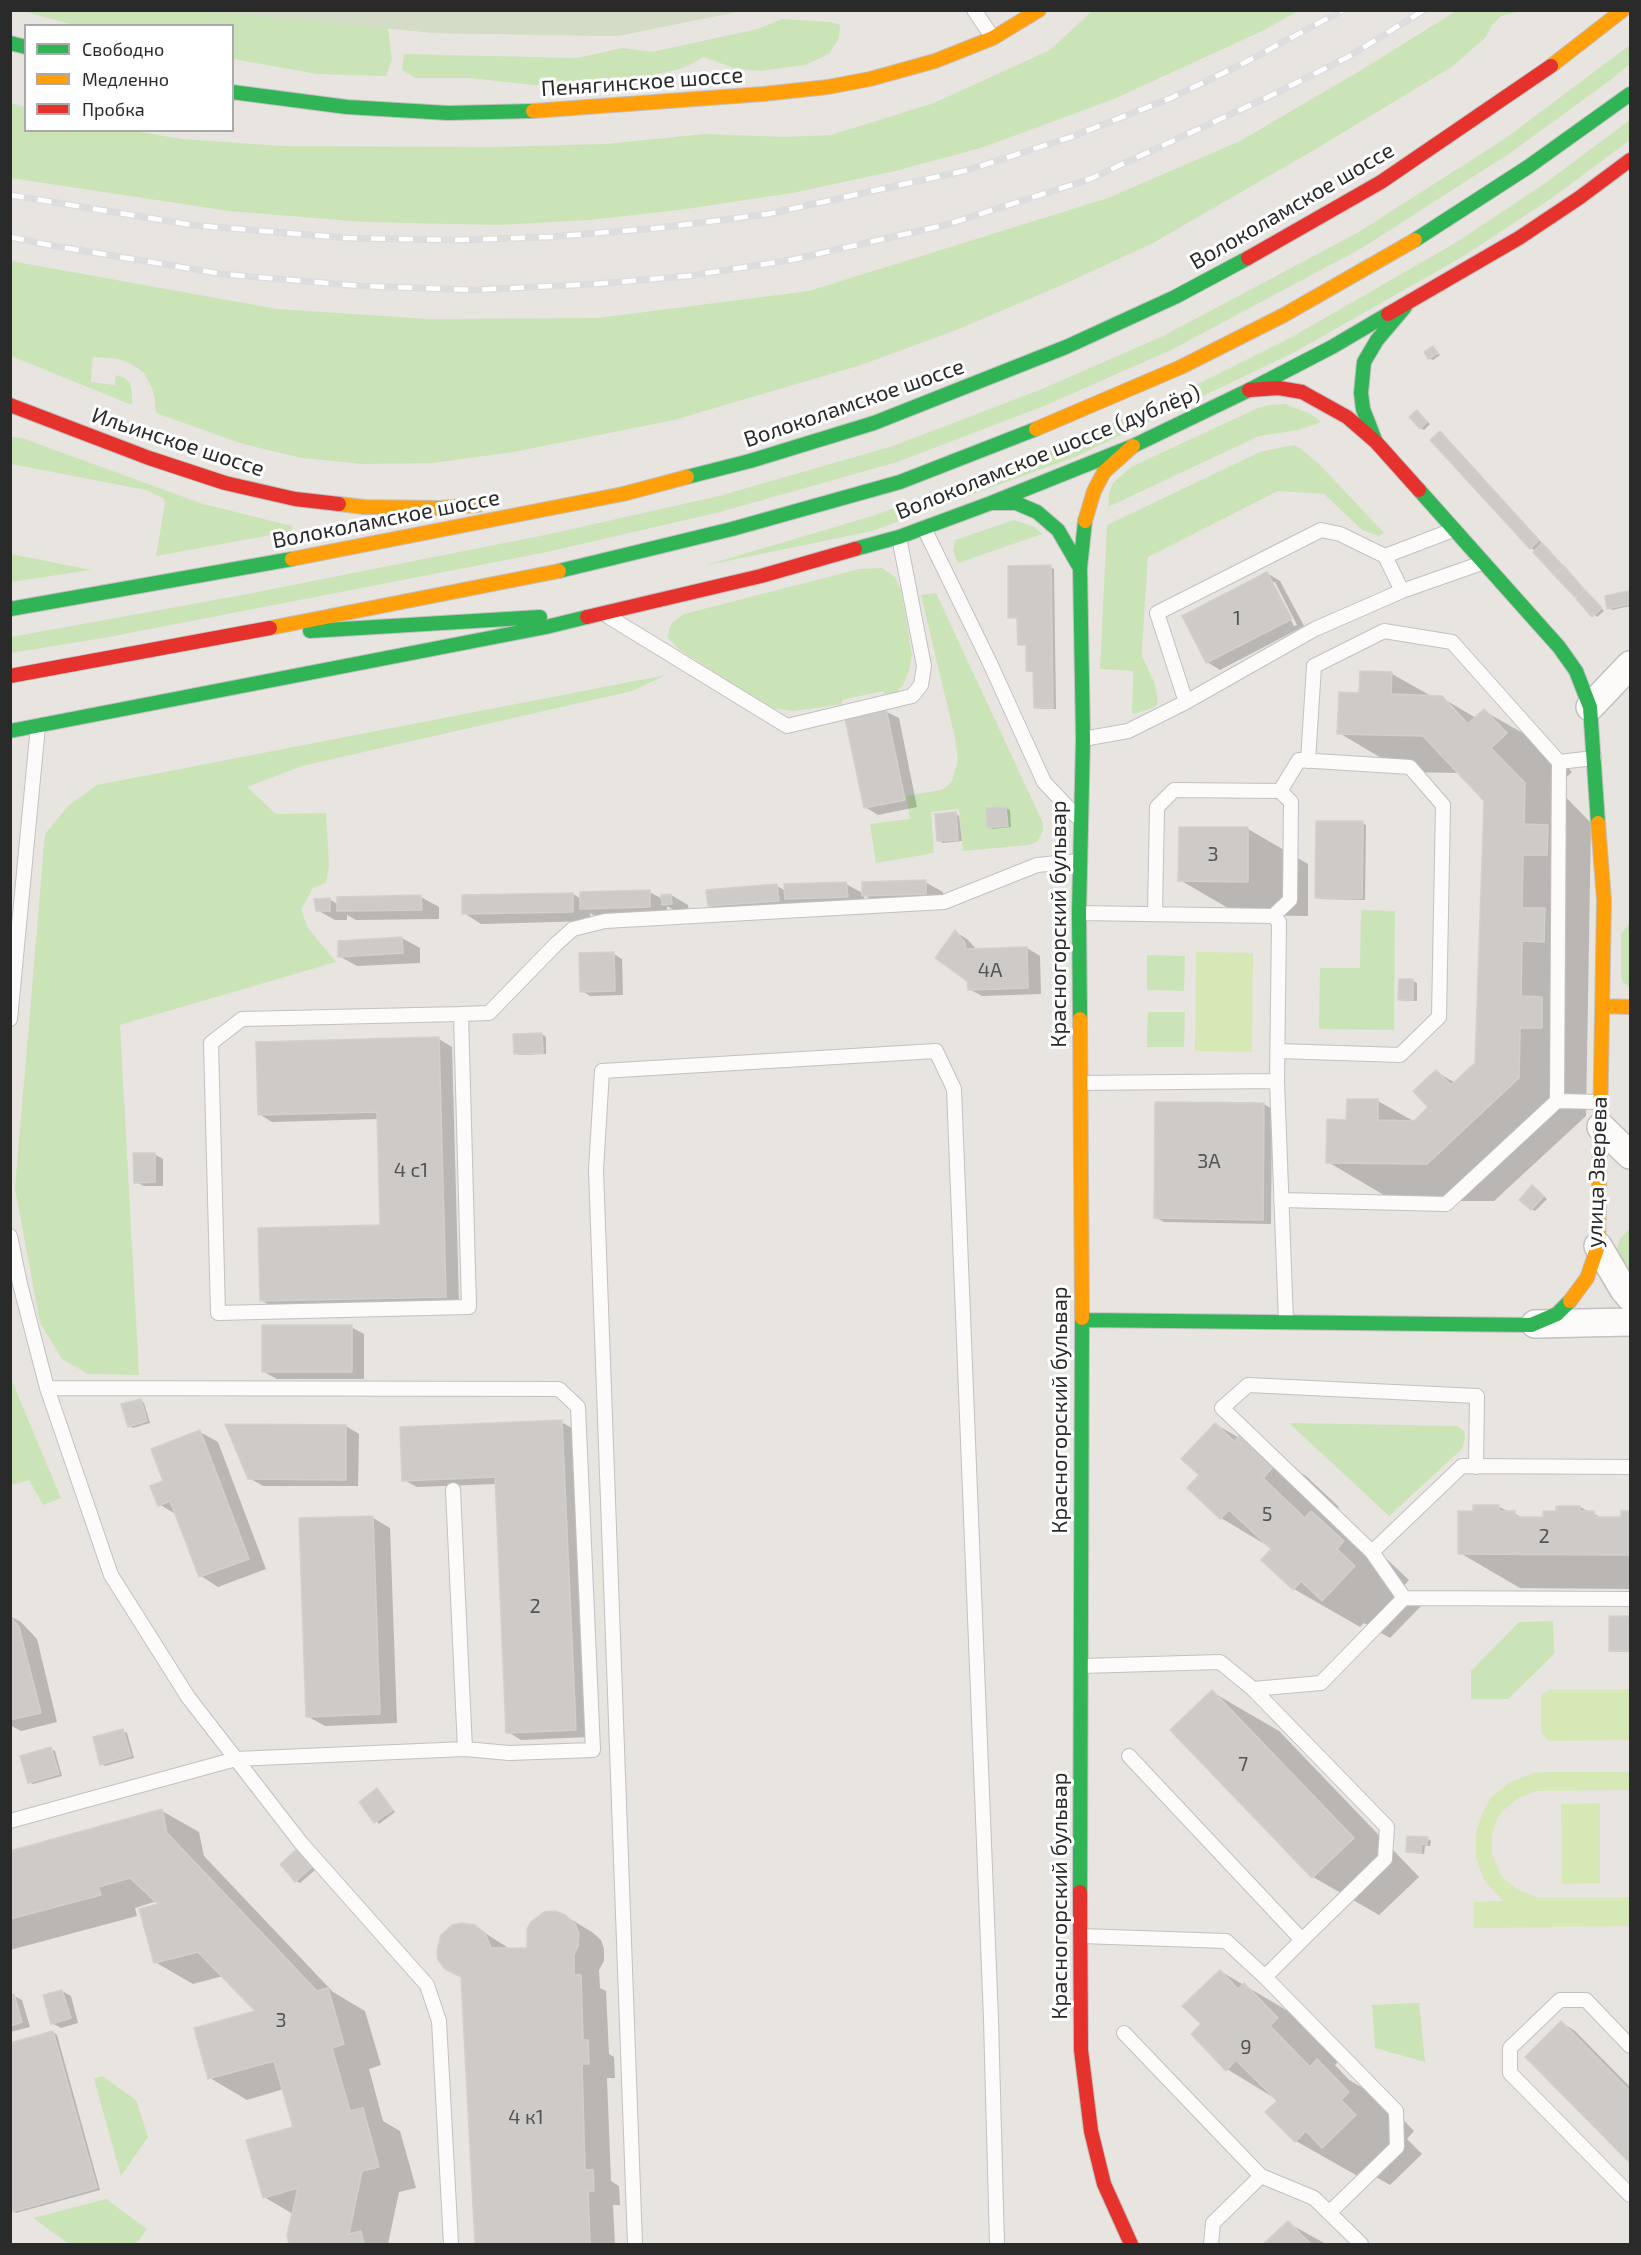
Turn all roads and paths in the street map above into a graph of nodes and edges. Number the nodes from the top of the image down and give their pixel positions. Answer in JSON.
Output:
{"nodes":[{"id":1,"x":974,"y":10,"type":"edge"},
{"id":2,"x":1039,"y":10,"type":"edge"},
{"id":3,"x":1623,"y":10,"type":"edge"},
{"id":4,"x":993,"y":38,"type":"junction"},
{"id":5,"x":234,"y":92,"type":"edge"},
{"id":6,"x":1630,"y":94,"type":"edge"},
{"id":7,"x":1630,"y":160,"type":"edge"},
{"id":8,"x":1409,"y":302,"type":"junction"},
{"id":9,"x":1249,"y":390,"type":"junction"},
{"id":10,"x":10,"y":405,"type":"edge"},
{"id":11,"x":1376,"y":442,"type":"junction"},
{"id":12,"x":1133,"y":446,"type":"junction"},
{"id":13,"x":623,"y":494,"type":"junction"},
{"id":14,"x":991,"y":503,"type":"junction"},
{"id":15,"x":924,"y":528,"type":"junction"},
{"id":16,"x":1454,"y":530,"type":"junction"},
{"id":17,"x":899,"y":537,"type":"junction"},
{"id":18,"x":1385,"y":556,"type":"junction"},
{"id":19,"x":1484,"y":563,"type":"junction"},
{"id":20,"x":1080,"y":568,"type":"junction"},
{"id":21,"x":1402,"y":591,"type":"junction"},
{"id":22,"x":10,"y":609,"type":"edge"},
{"id":23,"x":603,"y":614,"type":"junction"},
{"id":24,"x":230,"y":636,"type":"junction"},
{"id":25,"x":1630,"y":665,"type":"edge"},
{"id":26,"x":10,"y":676,"type":"edge"},
{"id":27,"x":1186,"y":702,"type":"junction"},
{"id":28,"x":1590,"y":707,"type":"junction"},
{"id":29,"x":38,"y":725,"type":"junction"},
{"id":30,"x":10,"y":731,"type":"edge"},
{"id":31,"x":1083,"y":739,"type":"junction"},
{"id":32,"x":1594,"y":758,"type":"junction"},
{"id":33,"x":1308,"y":761,"type":"junction"},
{"id":34,"x":1559,"y":762,"type":"junction"},
{"id":35,"x":1280,"y":792,"type":"junction"},
{"id":36,"x":1080,"y":820,"type":"junction"},
{"id":37,"x":1079,"y":861,"type":"junction"},
{"id":38,"x":1604,"y":900,"type":"junction"},
{"id":39,"x":1622,"y":901,"type":"dead end"},
{"id":40,"x":1078,"y":913,"type":"junction"},
{"id":41,"x":1155,"y":914,"type":"junction"},
{"id":42,"x":1273,"y":916,"type":"junction"},
{"id":43,"x":1602,"y":1006,"type":"junction"},
{"id":44,"x":1630,"y":1007,"type":"edge"},
{"id":45,"x":461,"y":1014,"type":"junction"},
{"id":46,"x":10,"y":1019,"type":"edge"},
{"id":47,"x":1278,"y":1050,"type":"junction"},
{"id":48,"x":1277,"y":1081,"type":"junction"},
{"id":49,"x":1080,"y":1083,"type":"junction"},
{"id":50,"x":1557,"y":1101,"type":"junction"},
{"id":51,"x":1601,"y":1115,"type":"junction"},
{"id":52,"x":1630,"y":1155,"type":"edge"},
{"id":53,"x":1281,"y":1200,"type":"junction"},
{"id":54,"x":10,"y":1236,"type":"edge"},
{"id":55,"x":1598,"y":1246,"type":"junction"},
{"id":56,"x":1630,"y":1297,"type":"edge"},
{"id":57,"x":1082,"y":1320,"type":"junction"},
{"id":58,"x":1286,"y":1322,"type":"junction"},
{"id":59,"x":1630,"y":1322,"type":"edge"},
{"id":60,"x":1531,"y":1324,"type":"junction"},
{"id":61,"x":47,"y":1388,"type":"junction"},
{"id":62,"x":1476,"y":1467,"type":"junction"},
{"id":63,"x":1630,"y":1467,"type":"edge"},
{"id":64,"x":453,"y":1490,"type":"dead end"},
{"id":65,"x":1372,"y":1552,"type":"junction"},
{"id":66,"x":1404,"y":1598,"type":"junction"},
{"id":67,"x":1630,"y":1599,"type":"edge"},
{"id":68,"x":1082,"y":1666,"type":"junction"},
{"id":69,"x":1253,"y":1689,"type":"junction"},
{"id":70,"x":465,"y":1749,"type":"junction"},
{"id":71,"x":1129,"y":1756,"type":"dead end"},
{"id":72,"x":236,"y":1759,"type":"junction"},
{"id":73,"x":10,"y":1821,"type":"edge"},
{"id":74,"x":1081,"y":1936,"type":"junction"},
{"id":75,"x":1302,"y":1940,"type":"junction"},
{"id":76,"x":1265,"y":1977,"type":"junction"},
{"id":77,"x":1124,"y":2033,"type":"dead end"},
{"id":78,"x":1630,"y":2046,"type":"edge"},
{"id":79,"x":1261,"y":2176,"type":"junction"},
{"id":80,"x":1630,"y":2195,"type":"edge"},
{"id":81,"x":1329,"y":2213,"type":"junction"},
{"id":82,"x":451,"y":2244,"type":"edge"},
{"id":83,"x":635,"y":2244,"type":"edge"},
{"id":84,"x":997,"y":2244,"type":"edge"},
{"id":85,"x":1131,"y":2244,"type":"edge"},
{"id":86,"x":1211,"y":2244,"type":"edge"},
{"id":87,"x":1360,"y":2244,"type":"edge"}],
"edges":[{"from":1,"to":4,"type":"lane"},
{"from":2,"to":4,"type":"main road","name":"Пенягинское шоссе"},
{"from":3,"to":13,"type":"main road","name":"Волоколамское шоссе"},
{"from":4,"to":5,"type":"main road","name":"Пенягинское шоссе"},
{"from":6,"to":24,"type":"main road"},
{"from":7,"to":8,"type":"main road","name":"Волоколамское шоссе (дублёр)"},
{"from":8,"to":9,"type":"main road","name":"Волоколамское шоссе (дублёр)"},
{"from":8,"to":11,"type":"main road"},
{"from":9,"to":11,"type":"main road"},
{"from":9,"to":12,"type":"main road","name":"Волоколамское шоссе (дублёр)"},
{"from":10,"to":13,"type":"main road","name":"Ильинское шоссе"},
{"from":11,"to":16,"type":"main road","name":"улица Зверева"},
{"from":12,"to":14,"type":"main road","name":"Волоколамское шоссе (дублёр)"},
{"from":12,"to":20,"type":"main road","name":"Красногорский бульвар"},
{"from":13,"to":22,"type":"main road","name":"Волоколамское шоссе"},
{"from":14,"to":15,"type":"main road","name":"Волоколамское шоссе (дублёр)"},
{"from":14,"to":20,"type":"main road","name":"Красногорский бульвар"},
{"from":15,"to":17,"type":"main road","name":"Волоколамское шоссе (дублёр)"},
{"from":15,"to":36,"type":"lane"},
{"from":16,"to":18,"type":"lane"},
{"from":16,"to":19,"type":"main road","name":"улица Зверева"},
{"from":17,"to":23,"type":"main road","name":"Волоколамское шоссе (дублёр)"},
{"from":17,"to":23,"type":"lane"},
{"from":18,"to":21,"type":"lane"},
{"from":18,"to":27,"type":"lane"},
{"from":19,"to":21,"type":"lane"},
{"from":19,"to":28,"type":"main road","name":"улица Зверева"},
{"from":20,"to":31,"type":"main road","name":"Красногорский бульвар"},
{"from":21,"to":27,"type":"lane"},
{"from":23,"to":24,"type":"main road"},
{"from":23,"to":29,"type":"main road"},
{"from":24,"to":26,"type":"main road"},
{"from":25,"to":28,"type":"street"},
{"from":27,"to":31,"type":"lane"},
{"from":28,"to":32,"type":"main road","name":"улица Зверева"},
{"from":29,"to":30,"type":"main road"},
{"from":29,"to":46,"type":"lane"},
{"from":31,"to":36,"type":"main road","name":"Красногорский бульвар"},
{"from":32,"to":34,"type":"lane"},
{"from":32,"to":38,"type":"main road","name":"улица Зверева"},
{"from":33,"to":34,"type":"lane"},
{"from":33,"to":35,"type":"lane"},
{"from":33,"to":47,"type":"lane"},
{"from":34,"to":50,"type":"lane"},
{"from":35,"to":41,"type":"lane"},
{"from":35,"to":42,"type":"lane"},
{"from":36,"to":37,"type":"main road","name":"Красногорский бульвар"},
{"from":37,"to":40,"type":"main road","name":"Красногорский бульвар"},
{"from":37,"to":45,"type":"lane"},
{"from":38,"to":39,"type":"main road"},
{"from":38,"to":43,"type":"main road","name":"улица Зверева"},
{"from":40,"to":41,"type":"lane"},
{"from":40,"to":49,"type":"main road","name":"Красногорский бульвар"},
{"from":41,"to":42,"type":"lane"},
{"from":42,"to":47,"type":"lane"},
{"from":43,"to":44,"type":"main road"},
{"from":43,"to":51,"type":"main road","name":"улица Зверева"},
{"from":45,"to":45,"type":"lane"},
{"from":47,"to":48,"type":"lane"},
{"from":48,"to":49,"type":"lane"},
{"from":48,"to":53,"type":"lane"},
{"from":49,"to":57,"type":"main road","name":"Красногорский бульвар"},
{"from":50,"to":51,"type":"lane"},
{"from":50,"to":53,"type":"lane"},
{"from":51,"to":52,"type":"street"},
{"from":51,"to":55,"type":"main road","name":"улица Зверева"},
{"from":53,"to":58,"type":"lane"},
{"from":54,"to":61,"type":"lane"},
{"from":55,"to":56,"type":"street"},
{"from":55,"to":60,"type":"main road","name":"улица Зверева"},
{"from":57,"to":58,"type":"main road","name":"улица Зверева"},
{"from":57,"to":68,"type":"main road","name":"Красногорский бульвар"},
{"from":58,"to":60,"type":"main road","name":"улица Зверева"},
{"from":59,"to":60,"type":"street"},
{"from":61,"to":70,"type":"lane"},
{"from":61,"to":72,"type":"lane"},
{"from":62,"to":63,"type":"lane"},
{"from":62,"to":65,"type":"lane"},
{"from":62,"to":65,"type":"lane"},
{"from":64,"to":70,"type":"lane"},
{"from":65,"to":66,"type":"lane"},
{"from":66,"to":67,"type":"lane"},
{"from":66,"to":69,"type":"lane"},
{"from":68,"to":69,"type":"lane"},
{"from":68,"to":74,"type":"main road","name":"Красногорский бульвар"},
{"from":69,"to":75,"type":"lane"},
{"from":70,"to":72,"type":"lane"},
{"from":71,"to":75,"type":"lane"},
{"from":72,"to":73,"type":"lane"},
{"from":72,"to":82,"type":"lane"},
{"from":74,"to":76,"type":"lane"},
{"from":74,"to":85,"type":"main road","name":"Красногорский бульвар"},
{"from":75,"to":76,"type":"lane"},
{"from":76,"to":81,"type":"lane"},
{"from":77,"to":79,"type":"lane"},
{"from":78,"to":80,"type":"lane"},
{"from":79,"to":81,"type":"lane"},
{"from":79,"to":86,"type":"lane"},
{"from":81,"to":87,"type":"lane"},
{"from":83,"to":84,"type":"lane"}]}
